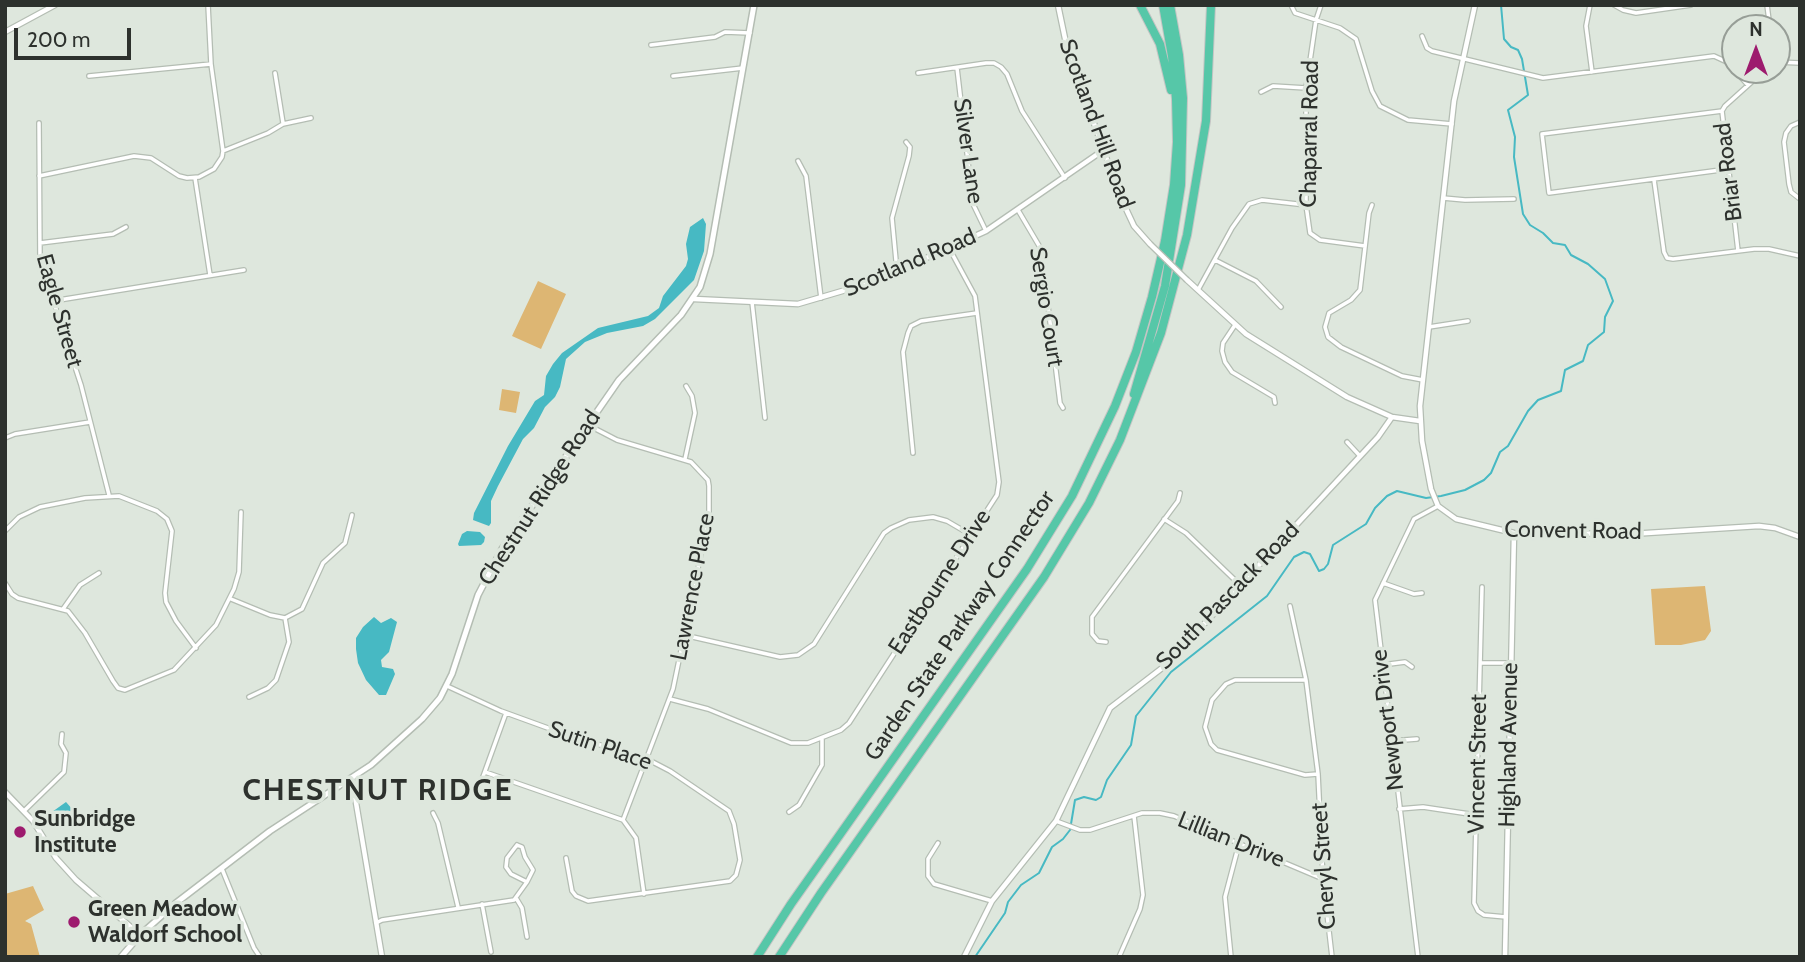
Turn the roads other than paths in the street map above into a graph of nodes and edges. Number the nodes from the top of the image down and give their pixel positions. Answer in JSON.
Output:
{"nodes":[{"id":1,"x":55,"y":5,"type":"edge"},
{"id":2,"x":208,"y":5,"type":"edge"},
{"id":3,"x":754,"y":5,"type":"edge"},
{"id":4,"x":1058,"y":5,"type":"edge"},
{"id":5,"x":1140,"y":5,"type":"edge"},
{"id":6,"x":1163,"y":5,"type":"edge"},
{"id":7,"x":1170,"y":5,"type":"edge"},
{"id":8,"x":1212,"y":5,"type":"edge"},
{"id":9,"x":1291,"y":5,"type":"edge"},
{"id":10,"x":1321,"y":5,"type":"edge"},
{"id":11,"x":1475,"y":5,"type":"edge"},
{"id":12,"x":1590,"y":5,"type":"edge"},
{"id":13,"x":1614,"y":5,"type":"edge"},
{"id":14,"x":1691,"y":5,"type":"edge"},
{"id":15,"x":1316,"y":20,"type":"junction"},
{"id":16,"x":5,"y":32,"type":"edge"},
{"id":17,"x":750,"y":33,"type":"junction"},
{"id":18,"x":1422,"y":36,"type":"dead end"},
{"id":19,"x":651,"y":45,"type":"dead end"},
{"id":20,"x":1463,"y":59,"type":"junction"},
{"id":21,"x":212,"y":64,"type":"junction"},
{"id":22,"x":743,"y":68,"type":"junction"},
{"id":23,"x":957,"y":68,"type":"junction"},
{"id":24,"x":1592,"y":72,"type":"junction"},
{"id":25,"x":275,"y":73,"type":"dead end"},
{"id":26,"x":918,"y":73,"type":"dead end"},
{"id":27,"x":89,"y":76,"type":"dead end"},
{"id":28,"x":673,"y":76,"type":"dead end"},
{"id":29,"x":1748,"y":85,"type":"joint"},
{"id":30,"x":1306,"y":88,"type":"junction"},
{"id":31,"x":1261,"y":92,"type":"dead end"},
{"id":32,"x":1722,"y":111,"type":"junction"},
{"id":33,"x":311,"y":118,"type":"dead end"},
{"id":34,"x":1800,"y":121,"type":"edge"},
{"id":35,"x":39,"y":123,"type":"dead end"},
{"id":36,"x":283,"y":124,"type":"junction"},
{"id":37,"x":1451,"y":124,"type":"junction"},
{"id":38,"x":906,"y":142,"type":"dead end"},
{"id":39,"x":223,"y":151,"type":"junction"},
{"id":40,"x":1102,"y":151,"type":"junction"},
{"id":41,"x":798,"y":161,"type":"dead end"},
{"id":42,"x":1728,"y":169,"type":"junction"},
{"id":43,"x":1175,"y":170,"type":"junction"},
{"id":44,"x":39,"y":176,"type":"junction"},
{"id":45,"x":195,"y":178,"type":"junction"},
{"id":46,"x":1065,"y":178,"type":"junction"},
{"id":47,"x":1654,"y":180,"type":"junction"},
{"id":48,"x":1443,"y":198,"type":"junction"},
{"id":49,"x":1514,"y":199,"type":"dead end"},
{"id":50,"x":1800,"y":200,"type":"edge"},
{"id":51,"x":1306,"y":205,"type":"junction"},
{"id":52,"x":1372,"y":205,"type":"dead end"},
{"id":53,"x":1018,"y":209,"type":"junction"},
{"id":54,"x":126,"y":227,"type":"dead end"},
{"id":55,"x":986,"y":231,"type":"junction"},
{"id":56,"x":40,"y":243,"type":"junction"},
{"id":57,"x":1365,"y":246,"type":"junction"},
{"id":58,"x":949,"y":248,"type":"junction"},
{"id":59,"x":1738,"y":251,"type":"junction"},
{"id":60,"x":1800,"y":256,"type":"edge"},
{"id":61,"x":1214,"y":260,"type":"junction"},
{"id":62,"x":244,"y":270,"type":"dead end"},
{"id":63,"x":897,"y":271,"type":"junction"},
{"id":64,"x":210,"y":275,"type":"junction"},
{"id":65,"x":1198,"y":290,"type":"junction"},
{"id":66,"x":821,"y":298,"type":"junction"},
{"id":67,"x":694,"y":299,"type":"junction"},
{"id":68,"x":52,"y":301,"type":"junction"},
{"id":69,"x":752,"y":302,"type":"junction"},
{"id":70,"x":1281,"y":307,"type":"dead end"},
{"id":71,"x":977,"y":313,"type":"junction"},
{"id":72,"x":1468,"y":321,"type":"dead end"},
{"id":73,"x":1235,"y":325,"type":"junction"},
{"id":74,"x":1429,"y":327,"type":"junction"},
{"id":75,"x":1423,"y":380,"type":"junction"},
{"id":76,"x":685,"y":386,"type":"dead end"},
{"id":77,"x":1275,"y":403,"type":"dead end"},
{"id":78,"x":1063,"y":408,"type":"dead end"},
{"id":79,"x":1392,"y":417,"type":"junction"},
{"id":80,"x":765,"y":418,"type":"dead end"},
{"id":81,"x":1420,"y":421,"type":"junction"},
{"id":82,"x":90,"y":422,"type":"junction"},
{"id":83,"x":588,"y":425,"type":"junction"},
{"id":84,"x":5,"y":438,"type":"edge"},
{"id":85,"x":1348,"y":442,"type":"dead end"},
{"id":86,"x":913,"y":453,"type":"dead end"},
{"id":87,"x":1360,"y":456,"type":"junction"},
{"id":88,"x":685,"y":459,"type":"junction"},
{"id":89,"x":1105,"y":472,"type":"junction"},
{"id":90,"x":1181,"y":494,"type":"dead end"},
{"id":91,"x":109,"y":495,"type":"junction"},
{"id":92,"x":1437,"y":504,"type":"junction"},
{"id":93,"x":241,"y":512,"type":"dead end"},
{"id":94,"x":352,"y":515,"type":"dead end"},
{"id":95,"x":1164,"y":519,"type":"junction"},
{"id":96,"x":5,"y":530,"type":"edge"},
{"id":97,"x":1514,"y":533,"type":"junction"},
{"id":98,"x":971,"y":535,"type":"junction"},
{"id":99,"x":1800,"y":537,"type":"edge"},
{"id":100,"x":99,"y":573,"type":"dead end"},
{"id":101,"x":5,"y":583,"type":"edge"},
{"id":102,"x":1384,"y":583,"type":"junction"},
{"id":103,"x":1240,"y":585,"type":"junction"},
{"id":104,"x":1482,"y":587,"type":"dead end"},
{"id":105,"x":1422,"y":593,"type":"dead end"},
{"id":106,"x":230,"y":599,"type":"junction"},
{"id":107,"x":1290,"y":606,"type":"dead end"},
{"id":108,"x":63,"y":609,"type":"junction"},
{"id":109,"x":285,"y":618,"type":"junction"},
{"id":110,"x":684,"y":635,"type":"junction"},
{"id":111,"x":1106,"y":642,"type":"dead end"},
{"id":112,"x":196,"y":648,"type":"junction"},
{"id":113,"x":1480,"y":663,"type":"junction"},
{"id":114,"x":1510,"y":663,"type":"junction"},
{"id":115,"x":1382,"y":664,"type":"junction"},
{"id":116,"x":1412,"y":667,"type":"dead end"},
{"id":117,"x":1306,"y":680,"type":"junction"},
{"id":118,"x":447,"y":686,"type":"junction"},
{"id":119,"x":248,"y":697,"type":"dead end"},
{"id":120,"x":670,"y":699,"type":"junction"},
{"id":121,"x":506,"y":713,"type":"junction"},
{"id":122,"x":62,"y":734,"type":"dead end"},
{"id":123,"x":1417,"y":738,"type":"dead end"},
{"id":124,"x":822,"y":739,"type":"junction"},
{"id":125,"x":1391,"y":741,"type":"junction"},
{"id":126,"x":647,"y":758,"type":"junction"},
{"id":127,"x":485,"y":772,"type":"junction"},
{"id":128,"x":1318,"y":774,"type":"junction"},
{"id":129,"x":352,"y":779,"type":"junction"},
{"id":130,"x":5,"y":792,"type":"edge"},
{"id":131,"x":476,"y":796,"type":"dead end"},
{"id":132,"x":1399,"y":810,"type":"junction"},
{"id":133,"x":24,"y":811,"type":"junction"},
{"id":134,"x":789,"y":812,"type":"dead end"},
{"id":135,"x":433,"y":813,"type":"dead end"},
{"id":136,"x":1476,"y":815,"type":"junction"},
{"id":137,"x":1134,"y":816,"type":"junction"},
{"id":138,"x":623,"y":820,"type":"junction"},
{"id":139,"x":1056,"y":821,"type":"junction"},
{"id":140,"x":938,"y":843,"type":"dead end"},
{"id":141,"x":1239,"y":844,"type":"junction"},
{"id":142,"x":566,"y":858,"type":"dead end"},
{"id":143,"x":222,"y":869,"type":"junction"},
{"id":144,"x":1323,"y":879,"type":"junction"},
{"id":145,"x":527,"y":882,"type":"junction"},
{"id":146,"x":644,"y":894,"type":"junction"},
{"id":147,"x":516,"y":898,"type":"junction"},
{"id":148,"x":992,"y":901,"type":"junction"},
{"id":149,"x":482,"y":904,"type":"junction"},
{"id":150,"x":458,"y":907,"type":"junction"},
{"id":151,"x":1506,"y":917,"type":"junction"},
{"id":152,"x":376,"y":923,"type":"junction"},
{"id":153,"x":140,"y":935,"type":"junction"},
{"id":154,"x":527,"y":937,"type":"dead end"},
{"id":155,"x":491,"y":952,"type":"dead end"},
{"id":156,"x":121,"y":957,"type":"edge"},
{"id":157,"x":260,"y":957,"type":"edge"},
{"id":158,"x":382,"y":957,"type":"edge"},
{"id":159,"x":757,"y":957,"type":"edge"},
{"id":160,"x":779,"y":957,"type":"edge"},
{"id":161,"x":964,"y":957,"type":"edge"},
{"id":162,"x":1119,"y":957,"type":"edge"},
{"id":163,"x":1231,"y":957,"type":"edge"},
{"id":164,"x":1332,"y":957,"type":"edge"},
{"id":165,"x":1418,"y":957,"type":"edge"},
{"id":166,"x":1505,"y":957,"type":"edge"}],
"edges":[{"from":1,"to":16,"type":"street"},
{"from":2,"to":21,"type":"street"},
{"from":3,"to":17,"type":"main road","name":"Chestnut Ridge Road"},
{"from":4,"to":40,"type":"street","name":"Scotland Hill Road"},
{"from":5,"to":43,"type":"highway"},
{"from":6,"to":43,"type":"highway"},
{"from":7,"to":89,"type":"highway"},
{"from":8,"to":89,"type":"highway"},
{"from":9,"to":15,"type":"street"},
{"from":10,"to":15,"type":"street","name":"Chaparral Road"},
{"from":11,"to":20,"type":"street"},
{"from":12,"to":24,"type":"street"},
{"from":13,"to":14,"type":"street"},
{"from":15,"to":30,"type":"street","name":"Chaparral Road"},
{"from":15,"to":37,"type":"street"},
{"from":17,"to":19,"type":"street"},
{"from":17,"to":22,"type":"main road","name":"Chestnut Ridge Road"},
{"from":18,"to":20,"type":"street"},
{"from":20,"to":24,"type":"street"},
{"from":20,"to":37,"type":"street"},
{"from":21,"to":27,"type":"street"},
{"from":21,"to":39,"type":"street"},
{"from":22,"to":28,"type":"street"},
{"from":22,"to":67,"type":"main road","name":"Chestnut Ridge Road"},
{"from":23,"to":26,"type":"street"},
{"from":23,"to":46,"type":"street"},
{"from":23,"to":55,"type":"street","name":"Silver Lane"},
{"from":24,"to":29,"type":"street"},
{"from":25,"to":36,"type":"street"},
{"from":29,"to":32,"type":"street","name":"Briar Road"},
{"from":30,"to":31,"type":"street"},
{"from":30,"to":51,"type":"street","name":"Chaparral Road"},
{"from":32,"to":42,"type":"street","name":"Briar Road"},
{"from":32,"to":47,"type":"street"},
{"from":33,"to":36,"type":"street"},
{"from":34,"to":50,"type":"street"},
{"from":35,"to":44,"type":"street","name":"Eagle Street"},
{"from":36,"to":39,"type":"street"},
{"from":37,"to":48,"type":"street"},
{"from":38,"to":63,"type":"street"},
{"from":39,"to":45,"type":"street"},
{"from":40,"to":46,"type":"street","name":"Scotland Road"},
{"from":40,"to":65,"type":"street","name":"Scotland Hill Road","bridge":true},
{"from":41,"to":66,"type":"street"},
{"from":42,"to":47,"type":"street"},
{"from":42,"to":59,"type":"street","name":"Briar Road"},
{"from":43,"to":159,"type":"highway","name":"Garden State Parkway Connector"},
{"from":44,"to":45,"type":"street"},
{"from":44,"to":56,"type":"street","name":"Eagle Street"},
{"from":45,"to":64,"type":"street"},
{"from":46,"to":53,"type":"street","name":"Scotland Road"},
{"from":47,"to":59,"type":"street"},
{"from":48,"to":49,"type":"street"},
{"from":48,"to":74,"type":"street"},
{"from":51,"to":57,"type":"street","name":"Chaparral Road"},
{"from":51,"to":61,"type":"street"},
{"from":52,"to":57,"type":"street"},
{"from":53,"to":55,"type":"street","name":"Scotland Road"},
{"from":53,"to":78,"type":"street","name":"Sergio Court"},
{"from":54,"to":56,"type":"street"},
{"from":55,"to":58,"type":"street","name":"Scotland Road"},
{"from":56,"to":68,"type":"street","name":"Eagle Street"},
{"from":57,"to":75,"type":"street"},
{"from":58,"to":63,"type":"street","name":"Scotland Road"},
{"from":58,"to":71,"type":"street","name":"Eastbourne Drive"},
{"from":59,"to":60,"type":"street"},
{"from":61,"to":65,"type":"street"},
{"from":61,"to":70,"type":"street"},
{"from":62,"to":64,"type":"street"},
{"from":63,"to":66,"type":"street","name":"Scotland Road"},
{"from":64,"to":68,"type":"street"},
{"from":65,"to":73,"type":"street","name":"Scotland Hill Road"},
{"from":66,"to":69,"type":"street","name":"Scotland Road"},
{"from":67,"to":69,"type":"street","name":"Scotland Road"},
{"from":67,"to":83,"type":"main road","name":"Chestnut Ridge Road"},
{"from":68,"to":82,"type":"street","name":"Eagle Street"},
{"from":69,"to":80,"type":"street"},
{"from":71,"to":86,"type":"street"},
{"from":71,"to":98,"type":"street","name":"Eastbourne Drive"},
{"from":72,"to":74,"type":"street"},
{"from":73,"to":77,"type":"street"},
{"from":73,"to":79,"type":"street","name":"Scotland Hill Road"},
{"from":74,"to":75,"type":"street"},
{"from":75,"to":81,"type":"street"},
{"from":76,"to":88,"type":"street"},
{"from":79,"to":81,"type":"street","name":"Scotland Hill Road"},
{"from":79,"to":87,"type":"street","name":"South Pascack Road"},
{"from":81,"to":92,"type":"street"},
{"from":82,"to":84,"type":"street"},
{"from":82,"to":91,"type":"street","name":"Eagle Street"},
{"from":83,"to":88,"type":"street"},
{"from":83,"to":118,"type":"main road","name":"Chestnut Ridge Road"},
{"from":85,"to":87,"type":"street"},
{"from":87,"to":103,"type":"street","name":"South Pascack Road"},
{"from":88,"to":110,"type":"street","name":"Lawrence Place"},
{"from":89,"to":160,"type":"highway","name":"Garden State Parkway Connector"},
{"from":90,"to":95,"type":"street"},
{"from":91,"to":96,"type":"street"},
{"from":91,"to":112,"type":"street"},
{"from":92,"to":97,"type":"street","name":"Convent Road"},
{"from":92,"to":102,"type":"street","name":"Newport Drive"},
{"from":93,"to":106,"type":"street"},
{"from":94,"to":109,"type":"street"},
{"from":95,"to":103,"type":"street"},
{"from":95,"to":111,"type":"street"},
{"from":97,"to":99,"type":"street","name":"Convent Road"},
{"from":97,"to":114,"type":"street","name":"Highland Avenue"},
{"from":98,"to":110,"type":"street"},
{"from":98,"to":124,"type":"street","name":"Eastbourne Drive"},
{"from":100,"to":108,"type":"street"},
{"from":101,"to":108,"type":"street"},
{"from":102,"to":105,"type":"street"},
{"from":102,"to":115,"type":"street","name":"Newport Drive"},
{"from":103,"to":139,"type":"street","name":"South Pascack Road"},
{"from":104,"to":113,"type":"street","name":"Vincent Street"},
{"from":106,"to":109,"type":"street"},
{"from":106,"to":112,"type":"street"},
{"from":107,"to":117,"type":"street","name":"Cheryl Street"},
{"from":108,"to":112,"type":"street"},
{"from":109,"to":119,"type":"street"},
{"from":110,"to":120,"type":"street","name":"Lawrence Place"},
{"from":113,"to":114,"type":"street"},
{"from":113,"to":136,"type":"street","name":"Vincent Street"},
{"from":114,"to":151,"type":"street","name":"Highland Avenue"},
{"from":115,"to":116,"type":"street"},
{"from":115,"to":125,"type":"street","name":"Newport Drive"},
{"from":117,"to":128,"type":"street","name":"Cheryl Street"},
{"from":117,"to":128,"type":"street"},
{"from":118,"to":121,"type":"street","name":"Sutin Place"},
{"from":118,"to":129,"type":"main road","name":"Chestnut Ridge Road"},
{"from":120,"to":124,"type":"street","name":"Eastbourne Drive"},
{"from":120,"to":126,"type":"street","name":"Lawrence Place"},
{"from":121,"to":126,"type":"street","name":"Sutin Place"},
{"from":121,"to":127,"type":"street"},
{"from":122,"to":133,"type":"street"},
{"from":123,"to":125,"type":"street"},
{"from":124,"to":134,"type":"street"},
{"from":125,"to":132,"type":"street","name":"Newport Drive"},
{"from":126,"to":138,"type":"street","name":"Lawrence Place"},
{"from":126,"to":146,"type":"street","name":"Sutin Place"},
{"from":127,"to":131,"type":"street"},
{"from":127,"to":138,"type":"street"},
{"from":128,"to":144,"type":"street","name":"Cheryl Street"},
{"from":129,"to":143,"type":"main road","name":"Chestnut Ridge Road"},
{"from":129,"to":152,"type":"street"},
{"from":130,"to":133,"type":"street"},
{"from":132,"to":136,"type":"street"},
{"from":132,"to":165,"type":"street","name":"Newport Drive"},
{"from":133,"to":153,"type":"street"},
{"from":135,"to":150,"type":"street"},
{"from":136,"to":151,"type":"street","name":"Vincent Street"},
{"from":137,"to":139,"type":"street","name":"Lillian Drive"},
{"from":137,"to":141,"type":"street","name":"Lillian Drive"},
{"from":137,"to":162,"type":"street"},
{"from":138,"to":146,"type":"street"},
{"from":139,"to":148,"type":"street","name":"South Pascack Road"},
{"from":140,"to":148,"type":"street"},
{"from":141,"to":144,"type":"street","name":"Lillian Drive"},
{"from":141,"to":163,"type":"street"},
{"from":142,"to":146,"type":"street","name":"Sutin Place"},
{"from":143,"to":153,"type":"main road","name":"Chestnut Ridge Road"},
{"from":143,"to":157,"type":"street"},
{"from":144,"to":164,"type":"street","name":"Cheryl Street"},
{"from":145,"to":145,"type":"street"},
{"from":145,"to":147,"type":"street"},
{"from":147,"to":149,"type":"street"},
{"from":147,"to":154,"type":"street"},
{"from":148,"to":161,"type":"street","name":"South Pascack Road"},
{"from":149,"to":150,"type":"street"},
{"from":149,"to":155,"type":"street"},
{"from":150,"to":152,"type":"street"},
{"from":151,"to":166,"type":"street","name":"Highland Avenue"},
{"from":152,"to":158,"type":"street"},
{"from":153,"to":156,"type":"main road","name":"Chestnut Ridge Road"}]}
